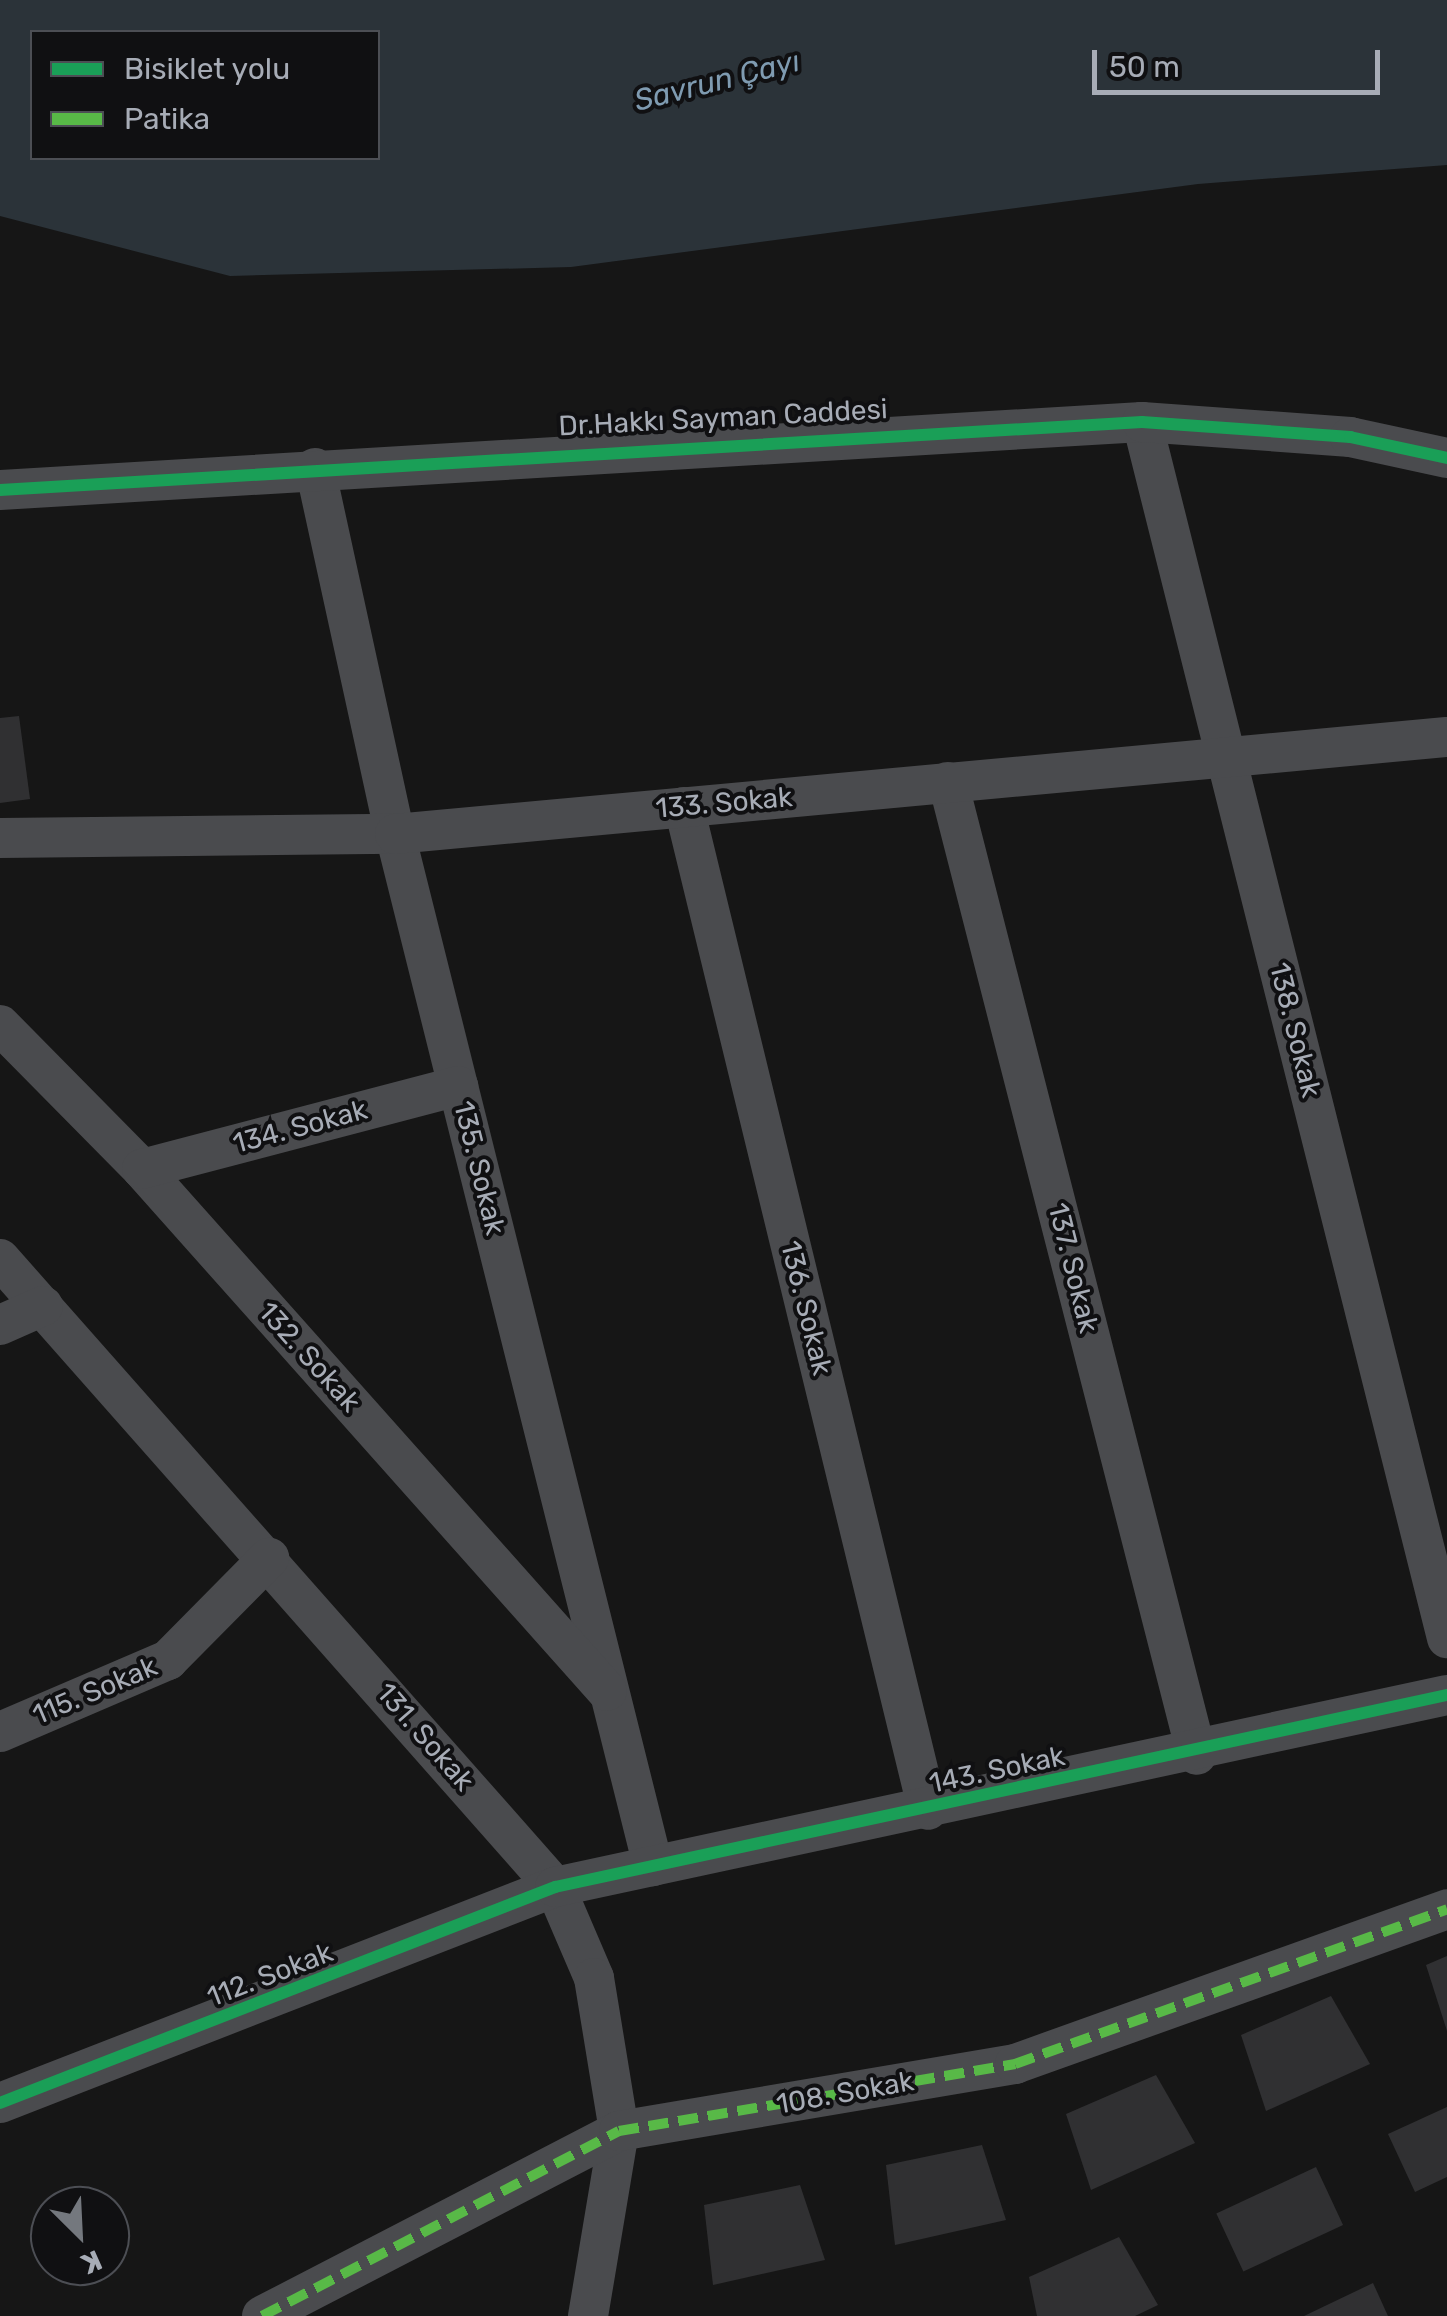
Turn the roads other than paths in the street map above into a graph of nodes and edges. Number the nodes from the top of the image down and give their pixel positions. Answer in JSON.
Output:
{"nodes":[{"id":1,"x":1142,"y":422,"type":"junction"},
{"id":2,"x":1447,"y":458,"type":"edge"},
{"id":3,"x":315,"y":468,"type":"junction"},
{"id":4,"x":0,"y":490,"type":"edge"},
{"id":5,"x":1447,"y":737,"type":"edge"},
{"id":6,"x":1227,"y":758,"type":"junction"},
{"id":7,"x":948,"y":782,"type":"junction"},
{"id":8,"x":684,"y":807,"type":"junction"},
{"id":9,"x":395,"y":834,"type":"junction"},
{"id":10,"x":0,"y":838,"type":"edge"},
{"id":11,"x":0,"y":1026,"type":"edge"},
{"id":12,"x":458,"y":1086,"type":"junction"},
{"id":13,"x":142,"y":1169,"type":"junction"},
{"id":14,"x":0,"y":1259,"type":"edge"},
{"id":15,"x":42,"y":1306,"type":"junction"},
{"id":16,"x":0,"y":1324,"type":"edge"},
{"id":17,"x":269,"y":1558,"type":"junction"},
{"id":18,"x":1447,"y":1638,"type":"edge"},
{"id":19,"x":610,"y":1695,"type":"junction"},
{"id":20,"x":1447,"y":1695,"type":"edge"},
{"id":21,"x":0,"y":1732,"type":"edge"},
{"id":22,"x":1198,"y":1755,"type":"junction"},
{"id":23,"x":928,"y":1810,"type":"junction"},
{"id":24,"x":653,"y":1866,"type":"junction"},
{"id":25,"x":556,"y":1887,"type":"junction"},
{"id":26,"x":1447,"y":1909,"type":"edge"},
{"id":27,"x":0,"y":2103,"type":"edge"},
{"id":28,"x":619,"y":2131,"type":"junction"},
{"id":29,"x":262,"y":2316,"type":"edge"},
{"id":30,"x":588,"y":2316,"type":"edge"}],
"edges":[{"from":1,"to":2,"type":"street","name":"Dr.Hakkı Sayman Caddesi"},
{"from":1,"to":3,"type":"street","name":"Dr.Hakkı Sayman Caddesi"},
{"from":1,"to":6,"type":"street","name":"138. Sokak"},
{"from":3,"to":4,"type":"street","name":"Dr.Hakkı Sayman Caddesi"},
{"from":3,"to":9,"type":"street","name":"135. Sokak"},
{"from":5,"to":6,"type":"street","name":"133. Sokak"},
{"from":6,"to":7,"type":"street","name":"133. Sokak"},
{"from":6,"to":18,"type":"street","name":"138. Sokak"},
{"from":7,"to":8,"type":"street","name":"133. Sokak"},
{"from":7,"to":22,"type":"street","name":"137. Sokak"},
{"from":8,"to":9,"type":"street","name":"133. Sokak"},
{"from":8,"to":23,"type":"street","name":"136. Sokak"},
{"from":9,"to":10,"type":"street","name":"133. Sokak"},
{"from":9,"to":12,"type":"street","name":"135. Sokak"},
{"from":11,"to":13,"type":"street","name":"132. Sokak"},
{"from":12,"to":13,"type":"street","name":"134. Sokak"},
{"from":12,"to":19,"type":"street","name":"135. Sokak"},
{"from":13,"to":19,"type":"street","name":"132. Sokak"},
{"from":14,"to":15,"type":"street","name":"131. Sokak"},
{"from":15,"to":16,"type":"street"},
{"from":15,"to":17,"type":"street","name":"131. Sokak"},
{"from":17,"to":21,"type":"street","name":"115. Sokak"},
{"from":17,"to":25,"type":"street","name":"131. Sokak"},
{"from":19,"to":24,"type":"street","name":"135. Sokak"},
{"from":20,"to":22,"type":"street","name":"143. Sokak"},
{"from":22,"to":23,"type":"street","name":"143. Sokak"},
{"from":23,"to":24,"type":"street","name":"143. Sokak"},
{"from":24,"to":25,"type":"street","name":"143. Sokak"},
{"from":25,"to":27,"type":"street","name":"112. Sokak"},
{"from":25,"to":28,"type":"street","name":"131. Sokak"},
{"from":26,"to":28,"type":"street","name":"108. Sokak"},
{"from":28,"to":29,"type":"street","name":"108. Sokak"},
{"from":28,"to":30,"type":"street","name":"131. Sokak"}]}
